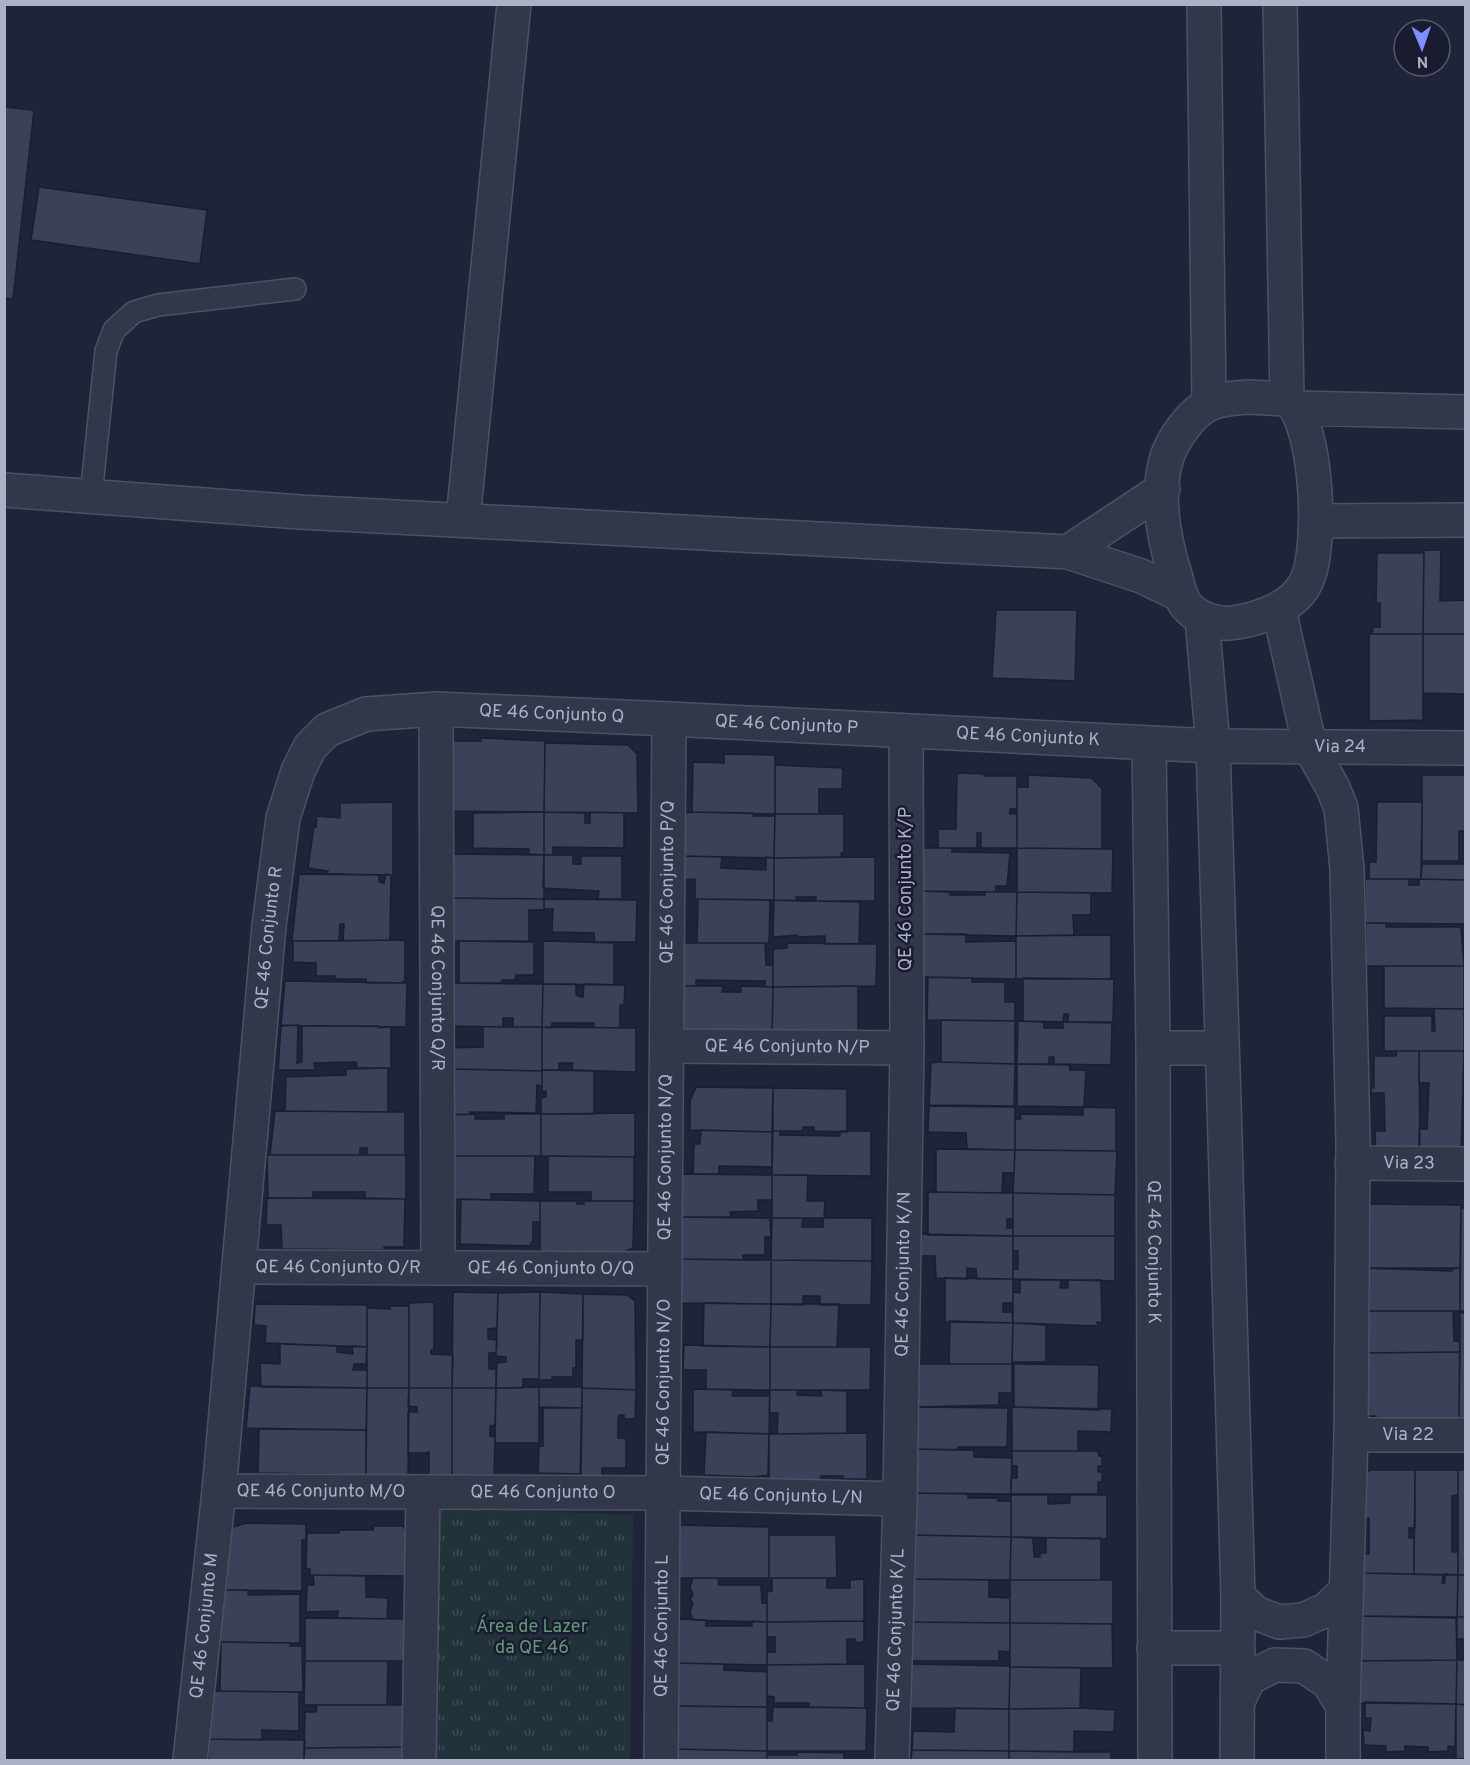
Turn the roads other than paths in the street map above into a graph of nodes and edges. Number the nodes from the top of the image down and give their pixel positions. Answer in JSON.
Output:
{"nodes":[{"id":1,"x":514,"y":4,"type":"edge"},
{"id":2,"x":1203,"y":4,"type":"edge"},
{"id":3,"x":1280,"y":4,"type":"edge"},
{"id":4,"x":295,"y":289,"type":"dead end"},
{"id":5,"x":1292,"y":403,"type":"junction"},
{"id":6,"x":1209,"y":404,"type":"junction"},
{"id":7,"x":1466,"y":412,"type":"edge"},
{"id":8,"x":1163,"y":489,"type":"junction"},
{"id":9,"x":4,"y":490,"type":"edge"},
{"id":10,"x":91,"y":496,"type":"junction"},
{"id":11,"x":462,"y":520,"type":"junction"},
{"id":12,"x":1466,"y":520,"type":"edge"},
{"id":13,"x":1317,"y":521,"type":"junction"},
{"id":14,"x":1068,"y":552,"type":"junction"},
{"id":15,"x":1192,"y":607,"type":"junction"},
{"id":16,"x":1279,"y":610,"type":"junction"},
{"id":17,"x":436,"y":710,"type":"junction"},
{"id":18,"x":669,"y":719,"type":"junction"},
{"id":19,"x":906,"y":730,"type":"junction"},
{"id":20,"x":1149,"y":744,"type":"junction"},
{"id":21,"x":1213,"y":746,"type":"junction"},
{"id":22,"x":1310,"y":747,"type":"junction"},
{"id":23,"x":1466,"y":748,"type":"edge"},
{"id":24,"x":667,"y":1046,"type":"junction"},
{"id":25,"x":907,"y":1048,"type":"junction"},
{"id":26,"x":1154,"y":1048,"type":"junction"},
{"id":27,"x":1221,"y":1048,"type":"junction"},
{"id":28,"x":1352,"y":1163,"type":"junction"},
{"id":29,"x":1466,"y":1164,"type":"edge"},
{"id":30,"x":239,"y":1267,"type":"junction"},
{"id":31,"x":438,"y":1268,"type":"junction"},
{"id":32,"x":664,"y":1269,"type":"junction"},
{"id":33,"x":1351,"y":1436,"type":"junction"},
{"id":34,"x":1466,"y":1436,"type":"edge"},
{"id":35,"x":219,"y":1491,"type":"junction"},
{"id":36,"x":423,"y":1492,"type":"junction"},
{"id":37,"x":663,"y":1493,"type":"junction"},
{"id":38,"x":900,"y":1499,"type":"junction"},
{"id":39,"x":1346,"y":1591,"type":"junction"},
{"id":40,"x":1238,"y":1597,"type":"junction"},
{"id":41,"x":1154,"y":1648,"type":"junction"},
{"id":42,"x":1237,"y":1648,"type":"junction"},
{"id":43,"x":1237,"y":1703,"type":"junction"},
{"id":44,"x":1343,"y":1706,"type":"junction"},
{"id":45,"x":190,"y":1761,"type":"edge"},
{"id":46,"x":419,"y":1761,"type":"edge"},
{"id":47,"x":661,"y":1761,"type":"edge"},
{"id":48,"x":892,"y":1761,"type":"edge"},
{"id":49,"x":1155,"y":1761,"type":"edge"},
{"id":50,"x":1237,"y":1761,"type":"edge"},
{"id":51,"x":1343,"y":1761,"type":"edge"}],
"edges":[{"from":1,"to":11,"type":"street"},
{"from":2,"to":6,"type":"street"},
{"from":3,"to":5,"type":"street"},
{"from":4,"to":10,"type":"lane"},
{"from":5,"to":6,"type":"street"},
{"from":5,"to":7,"type":"street"},
{"from":5,"to":13,"type":"street"},
{"from":6,"to":8,"type":"street"},
{"from":8,"to":14,"type":"street"},
{"from":8,"to":15,"type":"street"},
{"from":9,"to":10,"type":"street"},
{"from":10,"to":11,"type":"street"},
{"from":11,"to":14,"type":"street"},
{"from":12,"to":13,"type":"street"},
{"from":13,"to":16,"type":"street"},
{"from":14,"to":15,"type":"street"},
{"from":15,"to":16,"type":"street"},
{"from":15,"to":21,"type":"street"},
{"from":16,"to":22,"type":"street"},
{"from":17,"to":18,"type":"street","name":"QE 46 Conjunto Q"},
{"from":17,"to":30,"type":"street","name":"QE 46 Conjunto R"},
{"from":17,"to":31,"type":"street","name":"QE 46 Conjunto Q/R"},
{"from":18,"to":19,"type":"street","name":"QE 46 Conjunto P"},
{"from":18,"to":24,"type":"street","name":"QE 46 Conjunto P/Q"},
{"from":19,"to":20,"type":"street","name":"QE 46 Conjunto K"},
{"from":19,"to":25,"type":"street","name":"QE 46 Conjunto K/P"},
{"from":20,"to":21,"type":"street","name":"QE 46 Conjunto K"},
{"from":20,"to":26,"type":"street","name":"QE 46 Conjunto K"},
{"from":21,"to":22,"type":"street","name":"Via 24"},
{"from":21,"to":27,"type":"street"},
{"from":22,"to":23,"type":"street","name":"Via 24"},
{"from":22,"to":28,"type":"street"},
{"from":24,"to":25,"type":"street","name":"QE 46 Conjunto N/P"},
{"from":24,"to":32,"type":"street","name":"QE 46 Conjunto N/Q"},
{"from":25,"to":38,"type":"street","name":"QE 46 Conjunto K/N"},
{"from":26,"to":27,"type":"street"},
{"from":26,"to":41,"type":"street","name":"QE 46 Conjunto K"},
{"from":27,"to":40,"type":"street"},
{"from":28,"to":29,"type":"street","name":"Via 23"},
{"from":28,"to":33,"type":"street"},
{"from":30,"to":31,"type":"street","name":"QE 46 Conjunto O/R"},
{"from":30,"to":35,"type":"street"},
{"from":31,"to":32,"type":"street","name":"QE 46 Conjunto O/Q"},
{"from":32,"to":37,"type":"street","name":"QE 46 Conjunto N/O"},
{"from":33,"to":34,"type":"street","name":"Via 22"},
{"from":33,"to":39,"type":"street"},
{"from":35,"to":36,"type":"street","name":"QE 46 Conjunto M/O"},
{"from":35,"to":45,"type":"street","name":"QE 46 Conjunto M"},
{"from":36,"to":37,"type":"street","name":"QE 46 Conjunto O"},
{"from":36,"to":46,"type":"street"},
{"from":37,"to":38,"type":"street","name":"QE 46 Conjunto L/N"},
{"from":37,"to":47,"type":"street","name":"QE 46 Conjunto L"},
{"from":38,"to":48,"type":"street","name":"QE 46 Conjunto K/L"},
{"from":39,"to":40,"type":"street"},
{"from":39,"to":44,"type":"street"},
{"from":40,"to":42,"type":"street"},
{"from":41,"to":42,"type":"street"},
{"from":41,"to":49,"type":"street","name":"QE 46 Conjunto K"},
{"from":42,"to":43,"type":"street"},
{"from":43,"to":44,"type":"street"},
{"from":43,"to":50,"type":"street"},
{"from":44,"to":51,"type":"street"}]}
